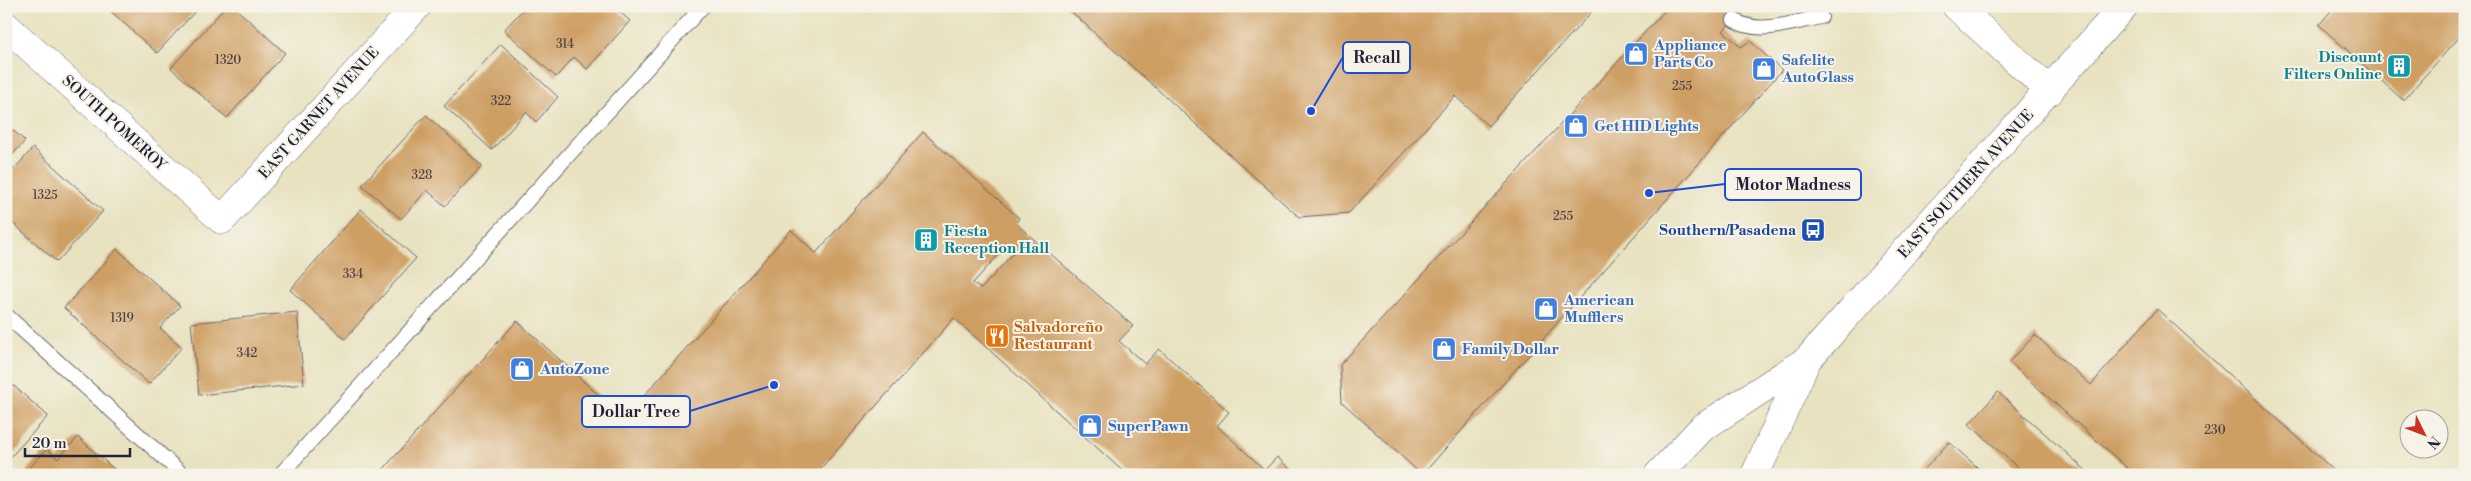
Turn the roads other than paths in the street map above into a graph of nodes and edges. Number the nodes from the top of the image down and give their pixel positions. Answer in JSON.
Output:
{"nodes":[{"id":1,"x":416,"y":6,"type":"edge"},
{"id":2,"x":703,"y":6,"type":"edge"},
{"id":3,"x":1956,"y":6,"type":"edge"},
{"id":4,"x":2124,"y":6,"type":"edge"},
{"id":5,"x":1821,"y":17,"type":"dead end"},
{"id":6,"x":1734,"y":20,"type":"dead end"},
{"id":7,"x":6,"y":26,"type":"edge"},
{"id":8,"x":2050,"y":91,"type":"junction"},
{"id":9,"x":222,"y":220,"type":"joint"},
{"id":10,"x":6,"y":315,"type":"edge"},
{"id":11,"x":1807,"y":360,"type":"junction"},
{"id":12,"x":183,"y":475,"type":"edge"},
{"id":13,"x":280,"y":475,"type":"edge"},
{"id":14,"x":1658,"y":475,"type":"edge"},
{"id":15,"x":1755,"y":475,"type":"edge"}],
"edges":[{"from":1,"to":9,"type":"main road","name":"EAST GARNET AVENUE"},
{"from":2,"to":13,"type":"lane"},
{"from":3,"to":8,"type":"main road"},
{"from":4,"to":8,"type":"main road","name":"EAST SOUTHERN AVENUE"},
{"from":5,"to":6,"type":"lane"},
{"from":7,"to":9,"type":"main road","name":"SOUTH POMEROY"},
{"from":8,"to":11,"type":"main road","name":"EAST SOUTHERN AVENUE"},
{"from":10,"to":12,"type":"lane"},
{"from":11,"to":14,"type":"main road","name":"EAST SOUTHERN AVENUE"},
{"from":11,"to":15,"type":"main road","name":"EAST SOUTHERN AVENUE"}]}
